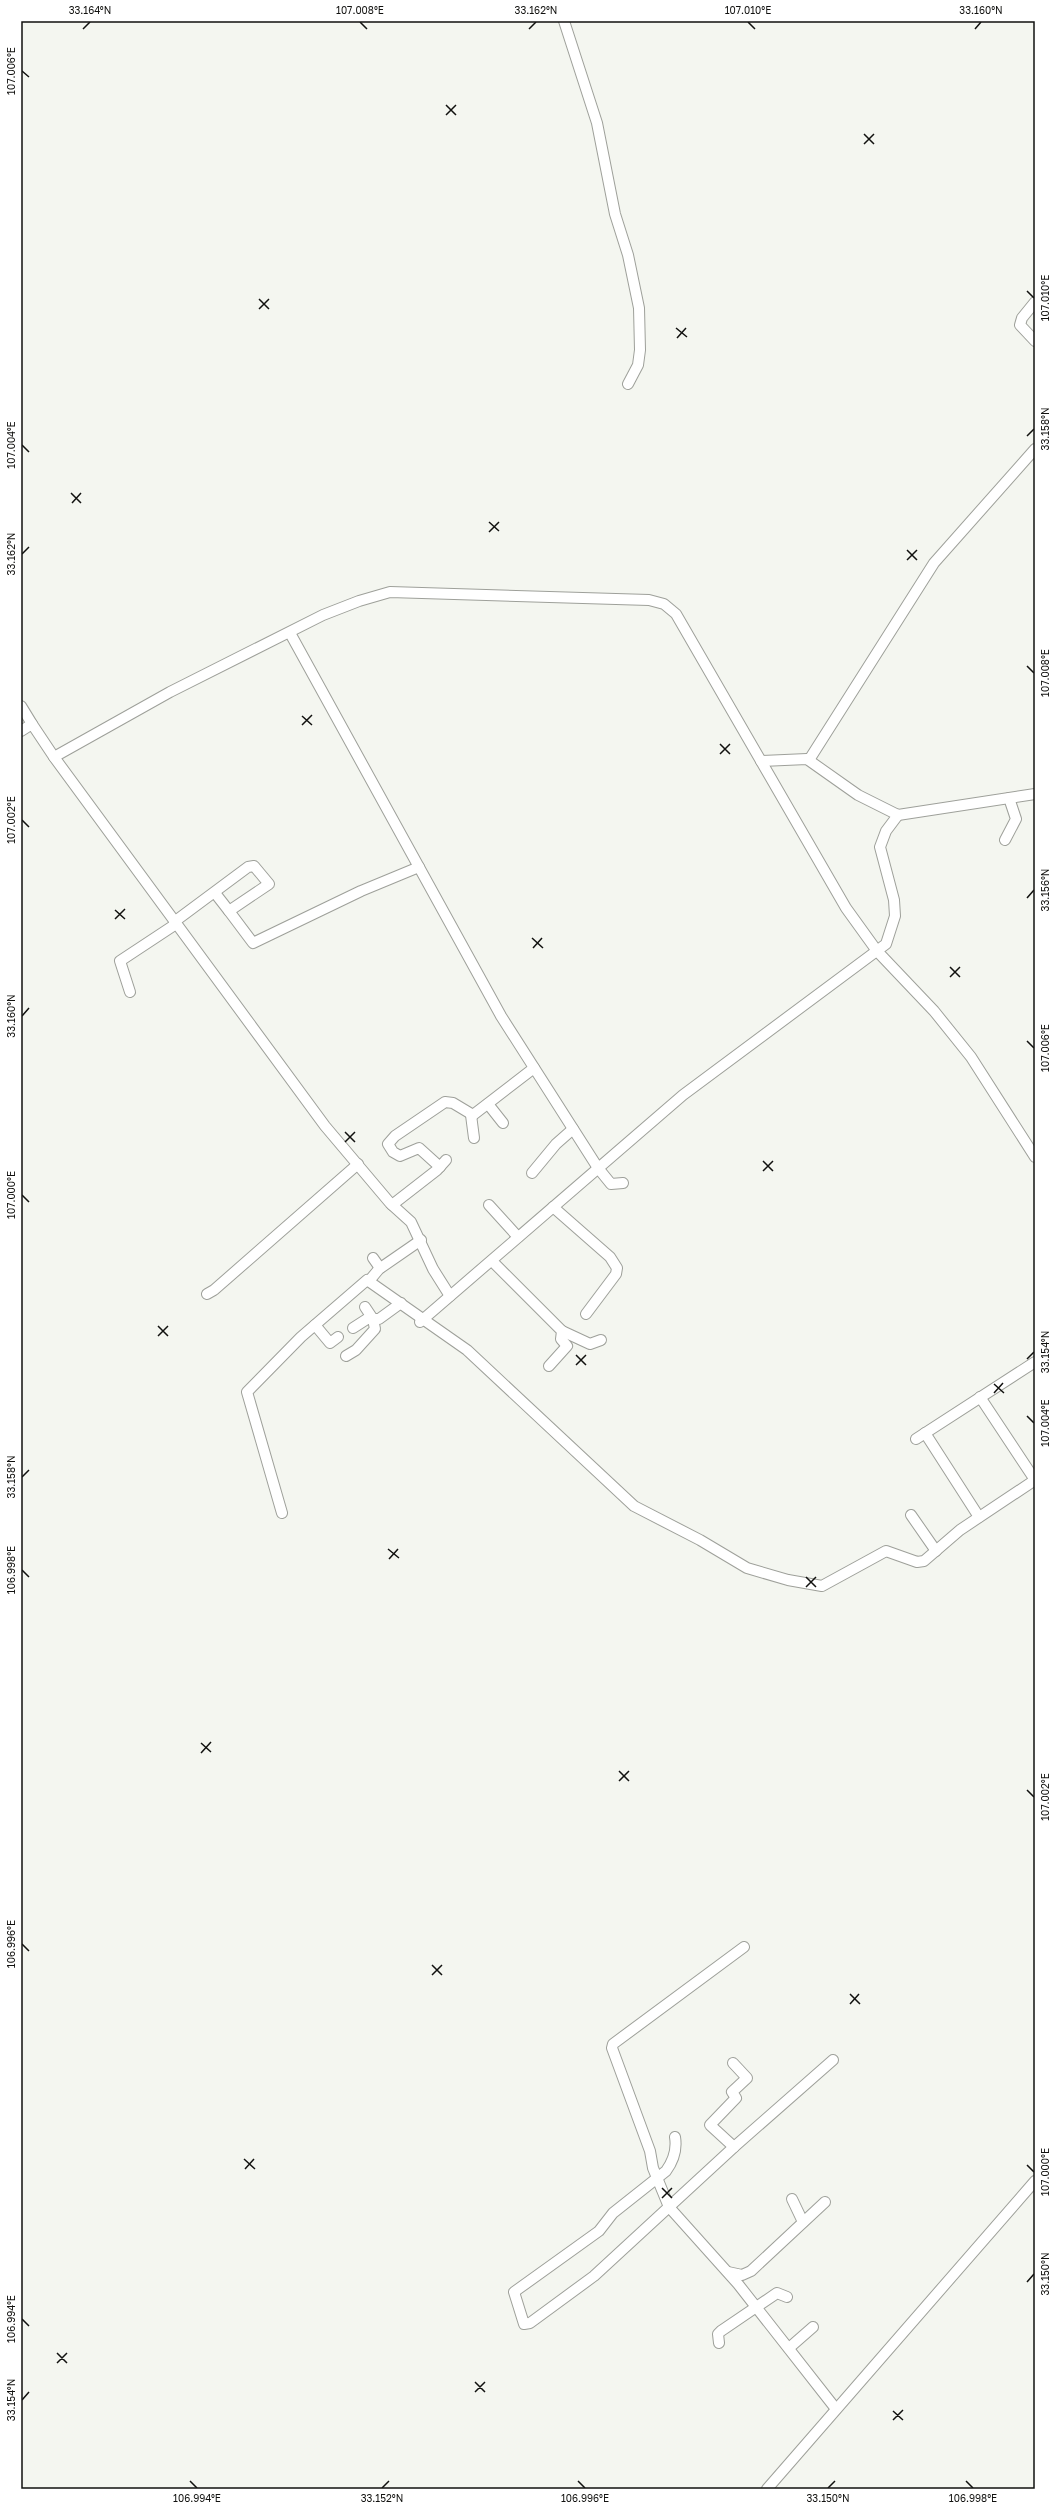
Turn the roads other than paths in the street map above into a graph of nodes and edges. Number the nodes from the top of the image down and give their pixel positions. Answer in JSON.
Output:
{"nodes":[{"id":1,"x":564,"y":21,"type":"edge"},
{"id":2,"x":1035,"y":302,"type":"edge"},
{"id":3,"x":1035,"y":341,"type":"edge"},
{"id":4,"x":628,"y":384,"type":"dead end"},
{"id":5,"x":1035,"y":449,"type":"edge"},
{"id":6,"x":290,"y":634,"type":"junction"},
{"id":7,"x":21,"y":706,"type":"edge"},
{"id":8,"x":32,"y":724,"type":"junction"},
{"id":9,"x":21,"y":731,"type":"edge"},
{"id":10,"x":54,"y":757,"type":"junction"},
{"id":11,"x":809,"y":760,"type":"junction"},
{"id":12,"x":761,"y":761,"type":"junction"},
{"id":13,"x":1035,"y":794,"type":"edge"},
{"id":14,"x":1009,"y":798,"type":"junction"},
{"id":15,"x":898,"y":815,"type":"junction"},
{"id":16,"x":1005,"y":840,"type":"dead end"},
{"id":17,"x":419,"y":867,"type":"junction"},
{"id":18,"x":215,"y":893,"type":"junction"},
{"id":19,"x":229,"y":911,"type":"junction"},
{"id":20,"x":175,"y":923,"type":"junction"},
{"id":21,"x":876,"y":951,"type":"junction"},
{"id":22,"x":130,"y":992,"type":"dead end"},
{"id":23,"x":534,"y":1068,"type":"junction"},
{"id":24,"x":488,"y":1104,"type":"junction"},
{"id":25,"x":471,"y":1115,"type":"junction"},
{"id":26,"x":503,"y":1123,"type":"dead end"},
{"id":27,"x":573,"y":1130,"type":"junction"},
{"id":28,"x":474,"y":1138,"type":"dead end"},
{"id":29,"x":1035,"y":1156,"type":"edge"},
{"id":30,"x":358,"y":1164,"type":"junction"},
{"id":31,"x":598,"y":1168,"type":"junction"},
{"id":32,"x":532,"y":1173,"type":"dead end"},
{"id":33,"x":623,"y":1183,"type":"dead end"},
{"id":34,"x":392,"y":1205,"type":"junction"},
{"id":35,"x":489,"y":1205,"type":"dead end"},
{"id":36,"x":553,"y":1207,"type":"junction"},
{"id":37,"x":518,"y":1238,"type":"junction"},
{"id":38,"x":420,"y":1240,"type":"junction"},
{"id":39,"x":372,"y":1258,"type":"dead end"},
{"id":40,"x":492,"y":1261,"type":"junction"},
{"id":41,"x":380,"y":1268,"type":"junction"},
{"id":42,"x":369,"y":1281,"type":"junction"},
{"id":43,"x":207,"y":1294,"type":"dead end"},
{"id":44,"x":450,"y":1296,"type":"junction"},
{"id":45,"x":401,"y":1303,"type":"junction"},
{"id":46,"x":365,"y":1307,"type":"dead end"},
{"id":47,"x":586,"y":1314,"type":"dead end"},
{"id":48,"x":373,"y":1319,"type":"junction"},
{"id":49,"x":421,"y":1320,"type":"junction"},
{"id":50,"x":315,"y":1325,"type":"junction"},
{"id":51,"x":353,"y":1328,"type":"dead end"},
{"id":52,"x":562,"y":1330,"type":"junction"},
{"id":53,"x":338,"y":1337,"type":"dead end"},
{"id":54,"x":601,"y":1340,"type":"dead end"},
{"id":55,"x":346,"y":1356,"type":"dead end"},
{"id":56,"x":1035,"y":1362,"type":"edge"},
{"id":57,"x":549,"y":1366,"type":"dead end"},
{"id":58,"x":980,"y":1397,"type":"junction"},
{"id":59,"x":925,"y":1433,"type":"junction"},
{"id":60,"x":916,"y":1439,"type":"dead end"},
{"id":61,"x":1035,"y":1480,"type":"edge"},
{"id":62,"x":282,"y":1513,"type":"dead end"},
{"id":63,"x":911,"y":1515,"type":"dead end"},
{"id":64,"x":979,"y":1518,"type":"junction"},
{"id":65,"x":936,"y":1551,"type":"junction"},
{"id":66,"x":744,"y":1947,"type":"dead end"},
{"id":67,"x":833,"y":2060,"type":"dead end"},
{"id":68,"x":733,"y":2063,"type":"dead end"},
{"id":69,"x":675,"y":2137,"type":"dead end"},
{"id":70,"x":734,"y":2147,"type":"junction"},
{"id":71,"x":657,"y":2179,"type":"junction"},
{"id":72,"x":1035,"y":2181,"type":"edge"},
{"id":73,"x":792,"y":2199,"type":"dead end"},
{"id":74,"x":825,"y":2202,"type":"dead end"},
{"id":75,"x":669,"y":2207,"type":"junction"},
{"id":76,"x":804,"y":2222,"type":"junction"},
{"id":77,"x":728,"y":2272,"type":"junction"},
{"id":78,"x":787,"y":2297,"type":"dead end"},
{"id":79,"x":756,"y":2306,"type":"junction"},
{"id":80,"x":813,"y":2326,"type":"dead end"},
{"id":81,"x":719,"y":2343,"type":"dead end"},
{"id":82,"x":789,"y":2348,"type":"junction"},
{"id":83,"x":836,"y":2409,"type":"junction"},
{"id":84,"x":768,"y":2489,"type":"edge"}],
"edges":[{"from":1,"to":4,"type":"street"},
{"from":2,"to":3,"type":"street"},
{"from":5,"to":11,"type":"street"},
{"from":6,"to":10,"type":"street"},
{"from":6,"to":12,"type":"street"},
{"from":6,"to":17,"type":"street"},
{"from":7,"to":8,"type":"street"},
{"from":8,"to":9,"type":"street"},
{"from":8,"to":10,"type":"street"},
{"from":10,"to":20,"type":"street"},
{"from":11,"to":12,"type":"street"},
{"from":11,"to":15,"type":"street"},
{"from":12,"to":21,"type":"street"},
{"from":13,"to":14,"type":"street"},
{"from":14,"to":15,"type":"street"},
{"from":14,"to":16,"type":"street"},
{"from":15,"to":21,"type":"street"},
{"from":17,"to":19,"type":"street"},
{"from":17,"to":23,"type":"street"},
{"from":18,"to":19,"type":"street"},
{"from":18,"to":19,"type":"street"},
{"from":18,"to":20,"type":"street"},
{"from":20,"to":22,"type":"street"},
{"from":20,"to":30,"type":"street"},
{"from":21,"to":29,"type":"street"},
{"from":21,"to":31,"type":"street"},
{"from":23,"to":24,"type":"street"},
{"from":23,"to":27,"type":"street"},
{"from":24,"to":25,"type":"street"},
{"from":24,"to":26,"type":"street"},
{"from":25,"to":28,"type":"street"},
{"from":25,"to":34,"type":"street"},
{"from":27,"to":31,"type":"street"},
{"from":27,"to":32,"type":"street"},
{"from":30,"to":34,"type":"street"},
{"from":30,"to":43,"type":"street"},
{"from":31,"to":33,"type":"street"},
{"from":31,"to":36,"type":"street"},
{"from":34,"to":38,"type":"street"},
{"from":35,"to":37,"type":"street"},
{"from":36,"to":37,"type":"street"},
{"from":36,"to":47,"type":"street"},
{"from":37,"to":40,"type":"street"},
{"from":38,"to":41,"type":"street"},
{"from":38,"to":44,"type":"street"},
{"from":39,"to":41,"type":"street"},
{"from":40,"to":44,"type":"street"},
{"from":40,"to":52,"type":"street"},
{"from":41,"to":42,"type":"street"},
{"from":42,"to":45,"type":"street"},
{"from":42,"to":50,"type":"street"},
{"from":44,"to":49,"type":"street"},
{"from":45,"to":48,"type":"street"},
{"from":45,"to":49,"type":"street"},
{"from":46,"to":48,"type":"street"},
{"from":48,"to":51,"type":"street"},
{"from":48,"to":55,"type":"street"},
{"from":49,"to":65,"type":"street"},
{"from":50,"to":53,"type":"street"},
{"from":50,"to":62,"type":"street"},
{"from":52,"to":54,"type":"street"},
{"from":52,"to":57,"type":"street"},
{"from":56,"to":58,"type":"street"},
{"from":58,"to":59,"type":"street"},
{"from":58,"to":61,"type":"street"},
{"from":59,"to":60,"type":"street"},
{"from":59,"to":64,"type":"street"},
{"from":61,"to":64,"type":"street"},
{"from":63,"to":65,"type":"street"},
{"from":64,"to":65,"type":"street"},
{"from":66,"to":71,"type":"street"},
{"from":67,"to":70,"type":"street"},
{"from":68,"to":70,"type":"street"},
{"from":69,"to":71,"type":"street"},
{"from":70,"to":75,"type":"street"},
{"from":71,"to":75,"type":"street"},
{"from":71,"to":75,"type":"street"},
{"from":72,"to":83,"type":"street"},
{"from":73,"to":76,"type":"street"},
{"from":74,"to":76,"type":"street"},
{"from":75,"to":77,"type":"street"},
{"from":76,"to":77,"type":"street"},
{"from":77,"to":79,"type":"street"},
{"from":78,"to":79,"type":"street"},
{"from":79,"to":81,"type":"street"},
{"from":79,"to":82,"type":"street"},
{"from":80,"to":82,"type":"street"},
{"from":82,"to":83,"type":"street"},
{"from":83,"to":84,"type":"street"}]}
